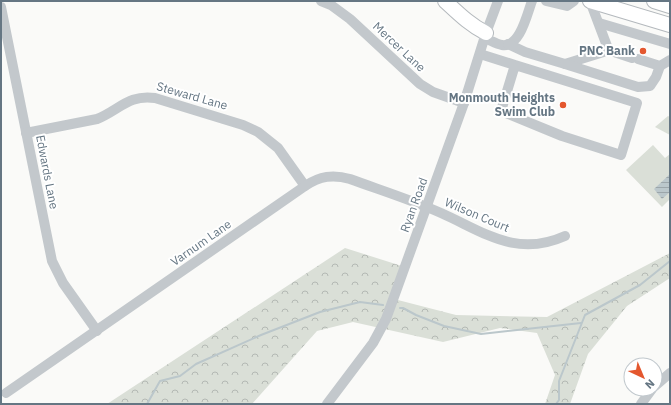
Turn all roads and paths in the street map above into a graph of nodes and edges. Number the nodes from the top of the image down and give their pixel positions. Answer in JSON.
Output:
{"nodes":[{"id":1,"x":321,"y":1,"type":"edge"},
{"id":2,"x":445,"y":1,"type":"edge"},
{"id":3,"x":498,"y":1,"type":"edge"},
{"id":4,"x":532,"y":1,"type":"edge"},
{"id":5,"x":546,"y":1,"type":"edge"},
{"id":6,"x":574,"y":1,"type":"edge"},
{"id":7,"x":590,"y":1,"type":"edge"},
{"id":8,"x":654,"y":1,"type":"edge"},
{"id":9,"x":670,"y":6,"type":"edge"},
{"id":10,"x":1,"y":7,"type":"edge"},
{"id":11,"x":599,"y":23,"type":"junction"},
{"id":12,"x":670,"y":25,"type":"edge"},
{"id":13,"x":485,"y":36,"type":"junction"},
{"id":14,"x":508,"y":44,"type":"junction"},
{"id":15,"x":670,"y":44,"type":"edge"},
{"id":16,"x":610,"y":50,"type":"junction"},
{"id":17,"x":480,"y":54,"type":"junction"},
{"id":18,"x":670,"y":60,"type":"edge"},
{"id":19,"x":570,"y":62,"type":"junction"},
{"id":20,"x":515,"y":65,"type":"junction"},
{"id":21,"x":660,"y":66,"type":"junction"},
{"id":22,"x":464,"y":103,"type":"junction"},
{"id":23,"x":26,"y":133,"type":"junction"},
{"id":24,"x":305,"y":186,"type":"junction"},
{"id":25,"x":427,"y":208,"type":"junction"},
{"id":26,"x":565,"y":236,"type":"dead end"},
{"id":27,"x":97,"y":331,"type":"junction"},
{"id":28,"x":6,"y":393,"type":"dead end"},
{"id":29,"x":327,"y":404,"type":"edge"}],
"edges":[{"from":1,"to":22,"type":"street","name":"Mercer Lane"},
{"from":2,"to":13,"type":"highway"},
{"from":3,"to":13,"type":"street","name":"Ryan Road"},
{"from":4,"to":14,"type":"street"},
{"from":5,"to":6,"type":"street"},
{"from":7,"to":11,"type":"street"},
{"from":7,"to":12,"type":"highway"},
{"from":8,"to":9,"type":"highway"},
{"from":10,"to":23,"type":"street","name":"Edwards Lane"},
{"from":11,"to":15,"type":"street"},
{"from":11,"to":16,"type":"street"},
{"from":13,"to":14,"type":"street"},
{"from":13,"to":17,"type":"street","name":"Ryan Road"},
{"from":14,"to":19,"type":"street"},
{"from":16,"to":19,"type":"street"},
{"from":16,"to":21,"type":"street"},
{"from":17,"to":20,"type":"street"},
{"from":17,"to":22,"type":"street","name":"Ryan Road"},
{"from":18,"to":21,"type":"street"},
{"from":19,"to":21,"type":"street"},
{"from":20,"to":20,"type":"street"},
{"from":22,"to":25,"type":"street","name":"Ryan Road"},
{"from":23,"to":24,"type":"street","name":"Steward Lane"},
{"from":23,"to":27,"type":"street","name":"Edwards Lane"},
{"from":24,"to":25,"type":"street","name":"Varnum Lane"},
{"from":24,"to":27,"type":"street","name":"Varnum Lane"},
{"from":25,"to":26,"type":"street","name":"Wilson Court"},
{"from":25,"to":29,"type":"street","name":"Ryan Road"},
{"from":27,"to":28,"type":"street","name":"Varnum Lane"}]}
